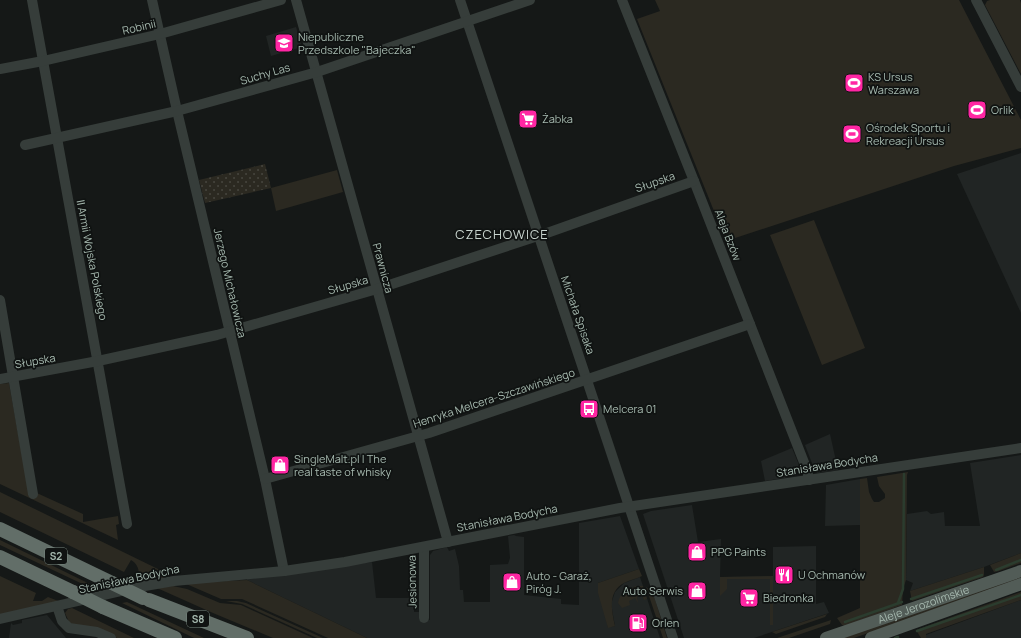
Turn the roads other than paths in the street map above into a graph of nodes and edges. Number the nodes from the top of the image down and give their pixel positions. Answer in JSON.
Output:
{"nodes":[{"id":1,"x":32,"y":0,"type":"edge"},
{"id":2,"x":152,"y":0,"type":"edge"},
{"id":3,"x":281,"y":0,"type":"edge"},
{"id":4,"x":296,"y":0,"type":"edge"},
{"id":5,"x":460,"y":0,"type":"edge"},
{"id":6,"x":530,"y":0,"type":"edge"},
{"id":7,"x":622,"y":0,"type":"edge"},
{"id":8,"x":976,"y":0,"type":"edge"},
{"id":9,"x":467,"y":21,"type":"junction"},
{"id":10,"x":160,"y":34,"type":"junction"},
{"id":11,"x":43,"y":61,"type":"junction"},
{"id":12,"x":0,"y":69,"type":"edge"},
{"id":13,"x":317,"y":72,"type":"junction"},
{"id":14,"x":1021,"y":87,"type":"edge"},
{"id":15,"x":177,"y":111,"type":"junction"},
{"id":16,"x":57,"y":138,"type":"junction"},
{"id":17,"x":26,"y":145,"type":"dead end"},
{"id":18,"x":694,"y":181,"type":"junction"},
{"id":19,"x":538,"y":236,"type":"junction"},
{"id":20,"x":377,"y":289,"type":"junction"},
{"id":21,"x":0,"y":300,"type":"edge"},
{"id":22,"x":750,"y":324,"type":"junction"},
{"id":23,"x":229,"y":331,"type":"junction"},
{"id":24,"x":98,"y":361,"type":"junction"},
{"id":25,"x":13,"y":377,"type":"junction"},
{"id":26,"x":0,"y":379,"type":"edge"},
{"id":27,"x":586,"y":380,"type":"junction"},
{"id":28,"x":418,"y":437,"type":"junction"},
{"id":29,"x":1021,"y":448,"type":"edge"},
{"id":30,"x":265,"y":478,"type":"junction"},
{"id":31,"x":809,"y":480,"type":"junction"},
{"id":32,"x":33,"y":494,"type":"dead end"},
{"id":33,"x":630,"y":507,"type":"junction"},
{"id":34,"x":127,"y":524,"type":"dead end"},
{"id":35,"x":0,"y":529,"type":"edge"},
{"id":36,"x":448,"y":542,"type":"junction"},
{"id":37,"x":424,"y":547,"type":"junction"},
{"id":38,"x":0,"y":557,"type":"edge"},
{"id":39,"x":284,"y":571,"type":"junction"},
{"id":40,"x":1021,"y":571,"type":"edge"},
{"id":41,"x":1021,"y":584,"type":"edge"},
{"id":42,"x":146,"y":599,"type":"junction"},
{"id":43,"x":57,"y":606,"type":"junction"},
{"id":44,"x":117,"y":613,"type":"junction"},
{"id":45,"x":424,"y":618,"type":"dead end"},
{"id":46,"x":0,"y":619,"type":"edge"},
{"id":47,"x":111,"y":638,"type":"edge"},
{"id":48,"x":160,"y":638,"type":"edge"},
{"id":49,"x":175,"y":638,"type":"edge"},
{"id":50,"x":220,"y":638,"type":"edge"},
{"id":51,"x":247,"y":638,"type":"edge"},
{"id":52,"x":673,"y":638,"type":"edge"},
{"id":53,"x":826,"y":638,"type":"edge"},
{"id":54,"x":871,"y":638,"type":"edge"}],
"edges":[{"from":1,"to":11,"type":"street","name":"II Armii Wojska Polskiego"},
{"from":2,"to":10,"type":"street","name":"Jerzego Michałowicza"},
{"from":3,"to":10,"type":"street","name":"Robinii"},
{"from":4,"to":13,"type":"street","name":"Prawnicza"},
{"from":5,"to":9,"type":"street","name":"Michała Spisaka"},
{"from":6,"to":9,"type":"street","name":"Suchy Las"},
{"from":7,"to":18,"type":"street","name":"Aleja Bzów"},
{"from":8,"to":14,"type":"street"},
{"from":9,"to":13,"type":"street","name":"Suchy Las"},
{"from":9,"to":19,"type":"street","name":"Michała Spisaka"},
{"from":10,"to":11,"type":"street","name":"Robinii"},
{"from":10,"to":15,"type":"street","name":"Jerzego Michałowicza"},
{"from":11,"to":12,"type":"street","name":"Robinii"},
{"from":11,"to":16,"type":"street","name":"II Armii Wojska Polskiego"},
{"from":13,"to":15,"type":"street","name":"Suchy Las"},
{"from":13,"to":20,"type":"street","name":"Prawnicza"},
{"from":15,"to":16,"type":"street","name":"Suchy Las"},
{"from":15,"to":23,"type":"street","name":"Jerzego Michałowicza"},
{"from":16,"to":17,"type":"street","name":"Suchy Las"},
{"from":16,"to":24,"type":"street","name":"II Armii Wojska Polskiego"},
{"from":18,"to":19,"type":"street","name":"Słupska"},
{"from":18,"to":22,"type":"street","name":"Aleja Bzów"},
{"from":19,"to":20,"type":"street","name":"Słupska"},
{"from":19,"to":27,"type":"street","name":"Michała Spisaka"},
{"from":20,"to":23,"type":"street","name":"Słupska"},
{"from":20,"to":28,"type":"street","name":"Prawnicza"},
{"from":21,"to":25,"type":"street"},
{"from":22,"to":27,"type":"street","name":"Henryka Melcera-Szczawińskiego"},
{"from":22,"to":31,"type":"street","name":"Aleja Bzów"},
{"from":23,"to":24,"type":"street","name":"Słupska"},
{"from":23,"to":30,"type":"street","name":"Jerzego Michałowicza"},
{"from":24,"to":25,"type":"street","name":"Słupska"},
{"from":24,"to":34,"type":"street","name":"II Armii Wojska Polskiego"},
{"from":25,"to":26,"type":"street","name":"Słupska"},
{"from":25,"to":32,"type":"street"},
{"from":27,"to":28,"type":"street","name":"Henryka Melcera-Szczawińskiego"},
{"from":27,"to":33,"type":"street","name":"Michała Spisaka"},
{"from":28,"to":30,"type":"street","name":"Henryka Melcera-Szczawińskiego"},
{"from":28,"to":36,"type":"street","name":"Prawnicza"},
{"from":29,"to":31,"type":"street","name":"Stanisława Bodycha"},
{"from":30,"to":39,"type":"street","name":"Jerzego Michałowicza"},
{"from":31,"to":33,"type":"street","name":"Stanisława Bodycha"},
{"from":33,"to":36,"type":"street","name":"Stanisława Bodycha"},
{"from":33,"to":52,"type":"street","name":"Michała Spisaka"},
{"from":35,"to":42,"type":"highway","number":"S2","bridge":true},
{"from":36,"to":37,"type":"street","name":"Stanisława Bodycha"},
{"from":37,"to":39,"type":"street","name":"Stanisława Bodycha"},
{"from":37,"to":45,"type":"street","name":"Jesionowa"},
{"from":38,"to":44,"type":"highway","number":"S2","bridge":true},
{"from":39,"to":43,"type":"street","name":"Stanisława Bodycha"},
{"from":40,"to":53,"type":"main road","name":"Aleje Jerozolimskie"},
{"from":41,"to":54,"type":"main road","name":"Aleje Jerozolimskie"},
{"from":42,"to":50,"type":"highway","number":"S2"},
{"from":42,"to":51,"type":"highway","number":"S8"},
{"from":43,"to":46,"type":"street","name":"Stanisława Bodycha"},
{"from":43,"to":47,"type":"street"},
{"from":44,"to":48,"type":"highway"},
{"from":44,"to":49,"type":"highway","number":"S2"}]}
